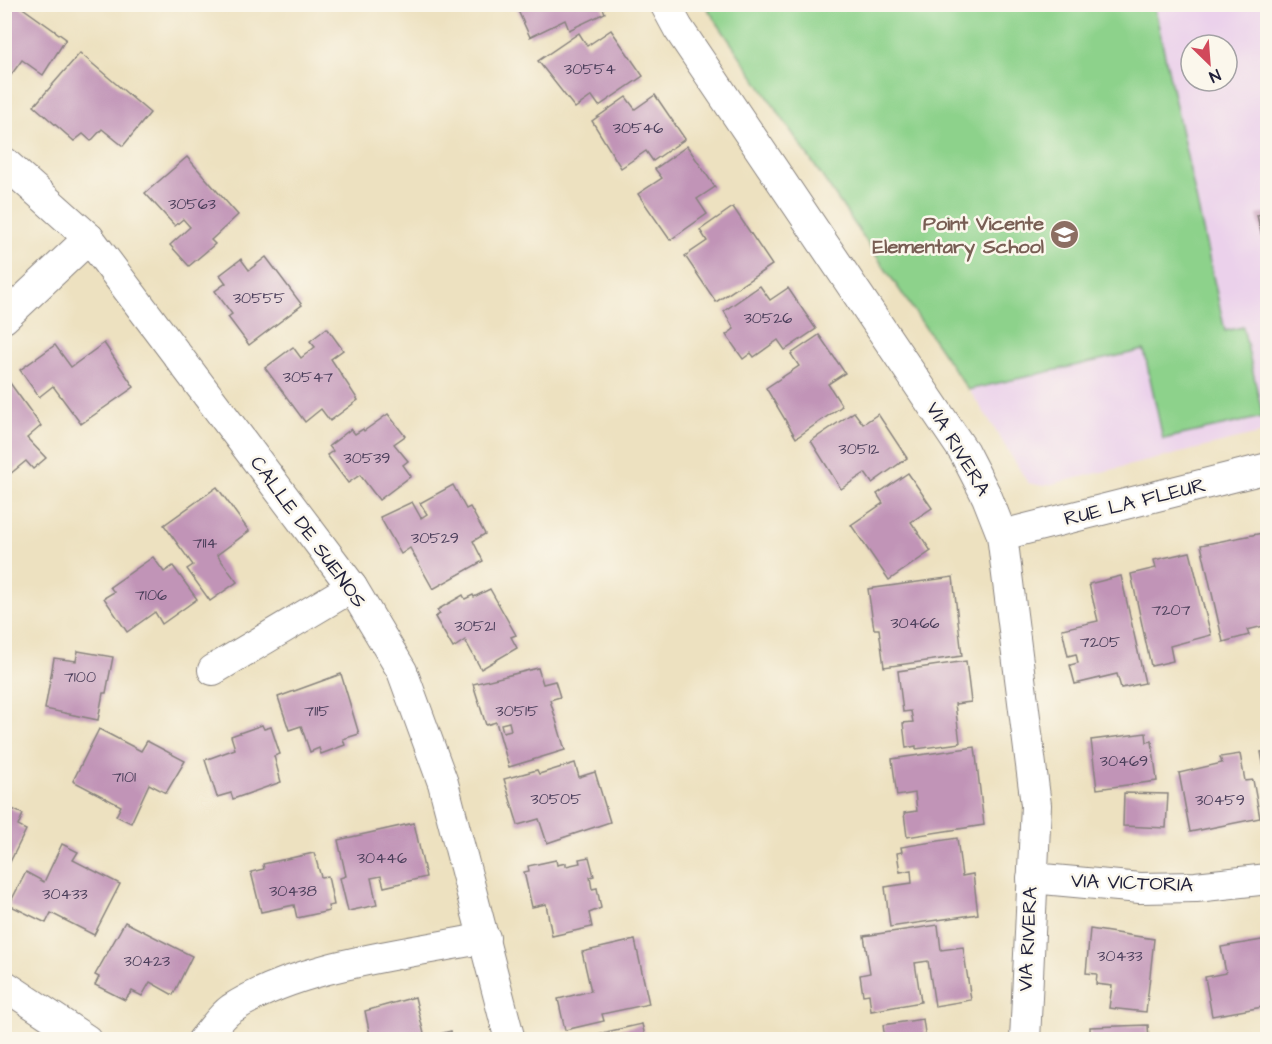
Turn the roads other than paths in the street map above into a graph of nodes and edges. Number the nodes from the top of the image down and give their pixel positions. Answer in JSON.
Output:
{"nodes":[{"id":1,"x":665,"y":4,"type":"edge"},
{"id":2,"x":4,"y":162,"type":"edge"},
{"id":3,"x":88,"y":238,"type":"junction"},
{"id":4,"x":4,"y":318,"type":"edge"},
{"id":5,"x":1268,"y":468,"type":"edge"},
{"id":6,"x":1002,"y":535,"type":"junction"},
{"id":7,"x":352,"y":587,"type":"junction"},
{"id":8,"x":213,"y":670,"type":"dead end"},
{"id":9,"x":1032,"y":878,"type":"junction"},
{"id":10,"x":1268,"y":879,"type":"edge"},
{"id":11,"x":485,"y":938,"type":"junction"},
{"id":12,"x":4,"y":985,"type":"edge"},
{"id":13,"x":87,"y":1040,"type":"edge"},
{"id":14,"x":203,"y":1040,"type":"edge"},
{"id":15,"x":510,"y":1040,"type":"edge"},
{"id":16,"x":1025,"y":1040,"type":"edge"}],
"edges":[{"from":1,"to":6,"type":"street","name":"VIA RIVERA"},
{"from":2,"to":3,"type":"street","name":"CALLE DE SUENOS"},
{"from":3,"to":4,"type":"street"},
{"from":3,"to":7,"type":"street","name":"CALLE DE SUENOS"},
{"from":5,"to":6,"type":"street","name":"RUE LA FLEUR"},
{"from":6,"to":9,"type":"street","name":"VIA RIVERA"},
{"from":7,"to":8,"type":"street"},
{"from":7,"to":11,"type":"street","name":"CALLE DE SUENOS"},
{"from":9,"to":10,"type":"street","name":"VIA VICTORIA"},
{"from":9,"to":16,"type":"street","name":"VIA RIVERA"},
{"from":11,"to":14,"type":"street"},
{"from":11,"to":15,"type":"street","name":"CALLE DE SUENOS"},
{"from":12,"to":13,"type":"street"}]}
